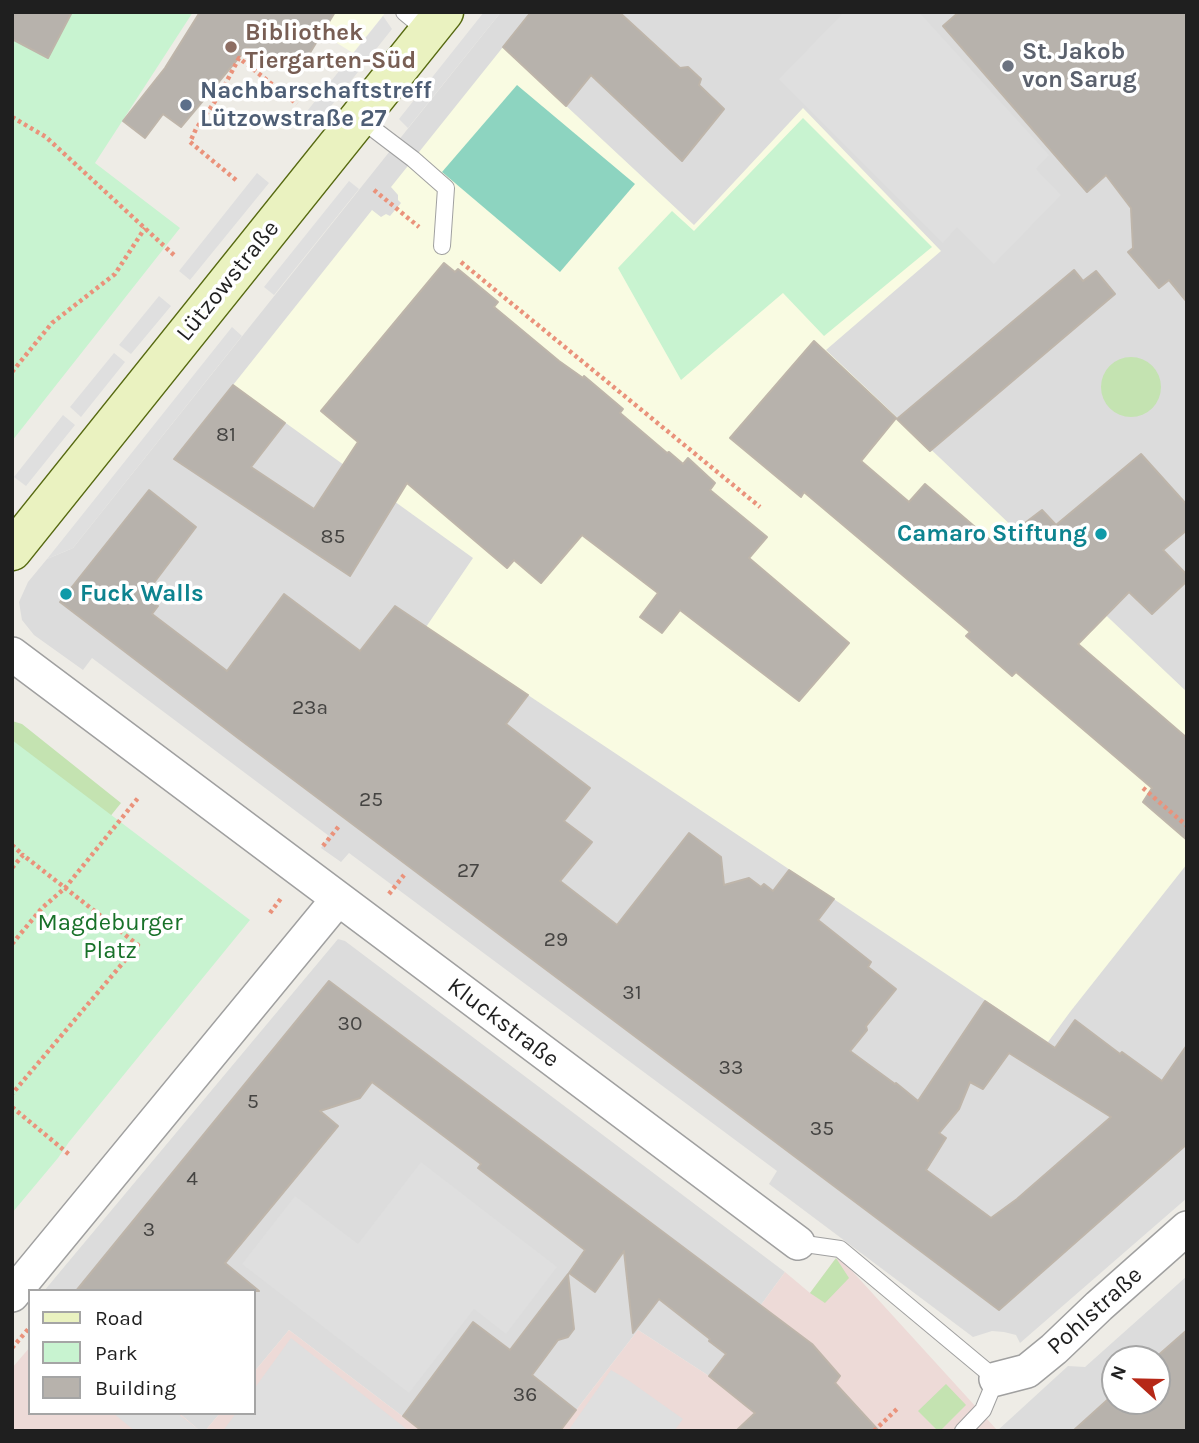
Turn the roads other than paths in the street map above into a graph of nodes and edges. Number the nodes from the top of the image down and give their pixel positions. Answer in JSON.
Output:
{"nodes":[{"id":1,"x":425,"y":19,"type":"edge"},
{"id":2,"x":359,"y":118,"type":"junction"},
{"id":3,"x":442,"y":246,"type":"road end"},
{"id":4,"x":12,"y":551,"type":"edge"},
{"id":5,"x":12,"y":654,"type":"edge"},
{"id":6,"x":338,"y":899,"type":"junction"},
{"id":7,"x":1187,"y":1228,"type":"edge"},
{"id":8,"x":798,"y":1243,"type":"joint"},
{"id":9,"x":12,"y":1295,"type":"edge"},
{"id":10,"x":996,"y":1379,"type":"junction"},
{"id":11,"x":963,"y":1431,"type":"edge"}],
"edges":[{"from":1,"to":2,"type":"street","name":"Lützowstraße"},
{"from":2,"to":3,"type":"lane"},
{"from":2,"to":4,"type":"street","name":"Lützowstraße"},
{"from":5,"to":6,"type":"street","name":"Kluckstraße"},
{"from":6,"to":8,"type":"street","name":"Kluckstraße"},
{"from":6,"to":9,"type":"street"},
{"from":7,"to":10,"type":"street","name":"Pohlstraße"},
{"from":8,"to":10,"type":"lane","name":"Kluckstraße"},
{"from":10,"to":11,"type":"lane"}]}
